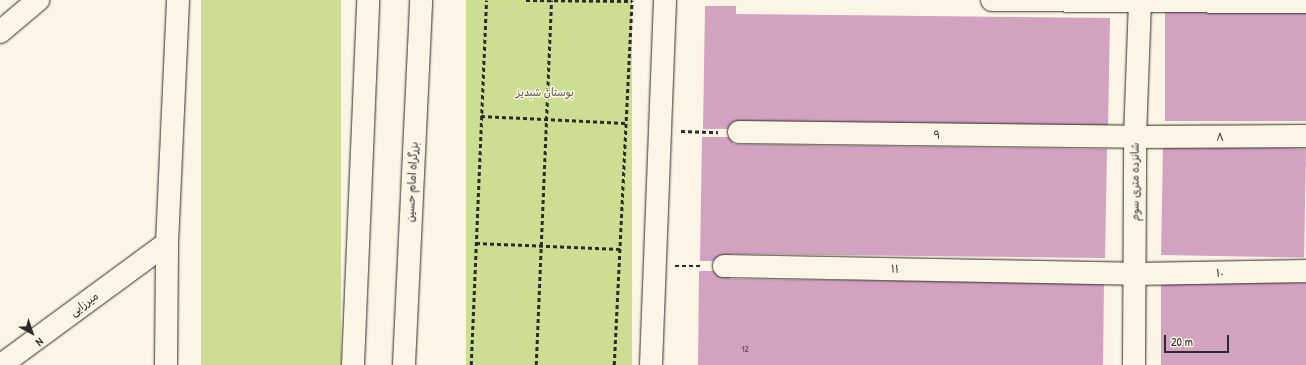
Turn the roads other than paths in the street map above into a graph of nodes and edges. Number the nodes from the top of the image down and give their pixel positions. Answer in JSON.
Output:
{"nodes":[{"id":1,"x":38,"y":0,"type":"edge"},
{"id":2,"x":178,"y":0,"type":"edge"},
{"id":3,"x":368,"y":0,"type":"edge"},
{"id":4,"x":421,"y":0,"type":"edge"},
{"id":5,"x":665,"y":0,"type":"edge"},
{"id":6,"x":992,"y":0,"type":"edge"},
{"id":7,"x":1140,"y":0,"type":"edge"},
{"id":8,"x":1306,"y":2,"type":"edge"},
{"id":9,"x":0,"y":32,"type":"edge"},
{"id":10,"x":739,"y":132,"type":"road end"},
{"id":11,"x":1306,"y":136,"type":"edge"},
{"id":12,"x":1135,"y":137,"type":"junction"},
{"id":13,"x":167,"y":243,"type":"junction"},
{"id":14,"x":724,"y":266,"type":"road end"},
{"id":15,"x":1306,"y":271,"type":"edge"},
{"id":16,"x":1134,"y":274,"type":"junction"},
{"id":17,"x":1,"y":365,"type":"edge"},
{"id":18,"x":166,"y":365,"type":"edge"},
{"id":19,"x":352,"y":365,"type":"edge"},
{"id":20,"x":404,"y":365,"type":"edge"},
{"id":21,"x":651,"y":365,"type":"edge"},
{"id":22,"x":1134,"y":365,"type":"edge"}],
"edges":[{"from":1,"to":9,"type":"main road"},
{"from":2,"to":13,"type":"main road"},
{"from":3,"to":19,"type":"main road"},
{"from":4,"to":20,"type":"main road","name":"بزرگراه امام حسین"},
{"from":5,"to":21,"type":"main road"},
{"from":6,"to":7,"type":"main road"},
{"from":7,"to":8,"type":"main road"},
{"from":7,"to":12,"type":"main road","name":"شانزده متری سوم"},
{"from":10,"to":12,"type":"main road","name":"۹"},
{"from":11,"to":12,"type":"main road","name":"۸"},
{"from":12,"to":16,"type":"main road","name":"شانزده متری سوم"},
{"from":13,"to":17,"type":"main road","name":"میرزایی"},
{"from":13,"to":18,"type":"main road"},
{"from":14,"to":16,"type":"main road","name":"۱۱"},
{"from":15,"to":16,"type":"main road","name":"۱۰"},
{"from":16,"to":22,"type":"main road","name":"شانزده متری سوم"}]}
